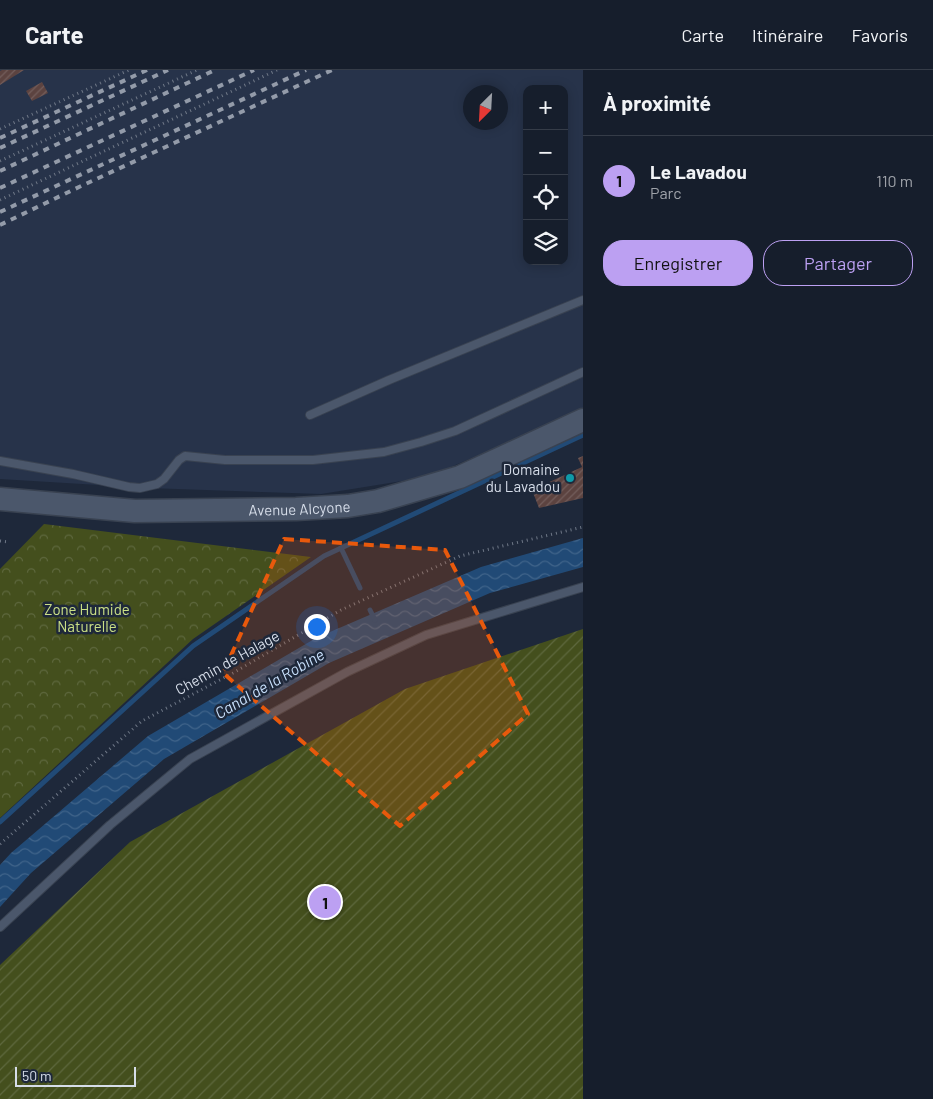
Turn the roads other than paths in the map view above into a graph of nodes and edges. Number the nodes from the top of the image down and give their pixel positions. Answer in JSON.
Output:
{"nodes":[{"id":1,"x":583,"y":300,"type":"edge"},
{"id":2,"x":583,"y":372,"type":"edge"},
{"id":3,"x":310,"y":415,"type":"dead end"},
{"id":4,"x":583,"y":420,"type":"edge"},
{"id":5,"x":0,"y":461,"type":"edge"},
{"id":6,"x":0,"y":499,"type":"edge"},
{"id":7,"x":583,"y":587,"type":"edge"},
{"id":8,"x":0,"y":927,"type":"edge"}],
"edges":[{"from":1,"to":3,"type":"lane"},
{"from":2,"to":5,"type":"lane"},
{"from":4,"to":6,"type":"street","name":"Avenue Alcyone"},
{"from":7,"to":8,"type":"lane"}]}
